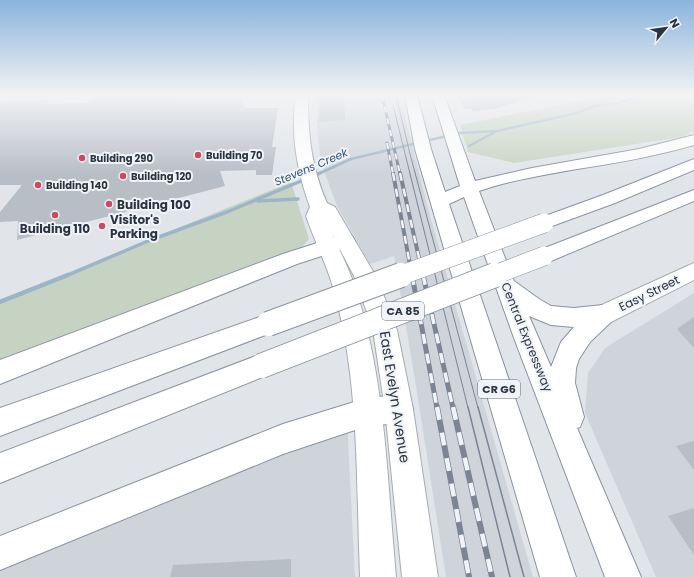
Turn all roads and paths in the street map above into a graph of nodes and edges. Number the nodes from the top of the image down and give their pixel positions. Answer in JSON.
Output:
{"nodes":[{"id":1,"x":300,"y":122,"type":"edge"},
{"id":2,"x":417,"y":122,"type":"edge"},
{"id":3,"x":447,"y":122,"type":"edge"},
{"id":4,"x":694,"y":140,"type":"edge"},
{"id":5,"x":455,"y":146,"type":"junction"},
{"id":6,"x":694,"y":164,"type":"edge"},
{"id":7,"x":517,"y":175,"type":"junction"},
{"id":8,"x":469,"y":188,"type":"junction"},
{"id":9,"x":694,"y":194,"type":"edge"},
{"id":10,"x":440,"y":202,"type":"junction"},
{"id":11,"x":336,"y":244,"type":"junction"},
{"id":12,"x":694,"y":271,"type":"edge"},
{"id":13,"x":505,"y":285,"type":"junction"},
{"id":14,"x":603,"y":315,"type":"junction"},
{"id":15,"x":0,"y":372,"type":"edge"},
{"id":16,"x":400,"y":408,"type":"junction"},
{"id":17,"x":367,"y":412,"type":"junction"},
{"id":18,"x":0,"y":422,"type":"edge"},
{"id":19,"x":0,"y":468,"type":"edge"},
{"id":20,"x":583,"y":476,"type":"junction"},
{"id":21,"x":0,"y":553,"type":"edge"},
{"id":22,"x":378,"y":577,"type":"edge"},
{"id":23,"x":420,"y":577,"type":"edge"},
{"id":24,"x":558,"y":577,"type":"edge"},
{"id":25,"x":624,"y":577,"type":"edge"}],
"edges":[{"from":1,"to":11,"type":"main road","name":"East Evelyn Avenue"},
{"from":2,"to":10,"type":"main road","number":"CR G6"},
{"from":3,"to":5,"type":"main road","name":"Central Expressway"},
{"from":4,"to":7,"type":"main road"},
{"from":5,"to":7,"type":"main road"},
{"from":5,"to":8,"type":"main road","name":"Central Expressway"},
{"from":6,"to":18,"type":"main road","bridge":true},
{"from":7,"to":8,"type":"main road"},
{"from":8,"to":10,"type":"main road"},
{"from":8,"to":13,"type":"main road","name":"Central Expressway"},
{"from":9,"to":19,"type":"main road","number":"CA 85","bridge":true},
{"from":10,"to":24,"type":"main road","number":"CR G6"},
{"from":11,"to":15,"type":"main road"},
{"from":11,"to":16,"type":"main road","name":"East Evelyn Avenue"},
{"from":11,"to":17,"type":"main road","name":"East Evelyn Avenue"},
{"from":12,"to":14,"type":"main road","name":"Easy Street"},
{"from":13,"to":14,"type":"main road"},
{"from":13,"to":20,"type":"main road","name":"Central Expressway"},
{"from":14,"to":20,"type":"main road"},
{"from":16,"to":17,"type":"main road"},
{"from":16,"to":23,"type":"main road","name":"East Evelyn Avenue"},
{"from":17,"to":21,"type":"main road"},
{"from":17,"to":22,"type":"main road","name":"East Evelyn Avenue"},
{"from":20,"to":25,"type":"main road","name":"Central Expressway"}]}
